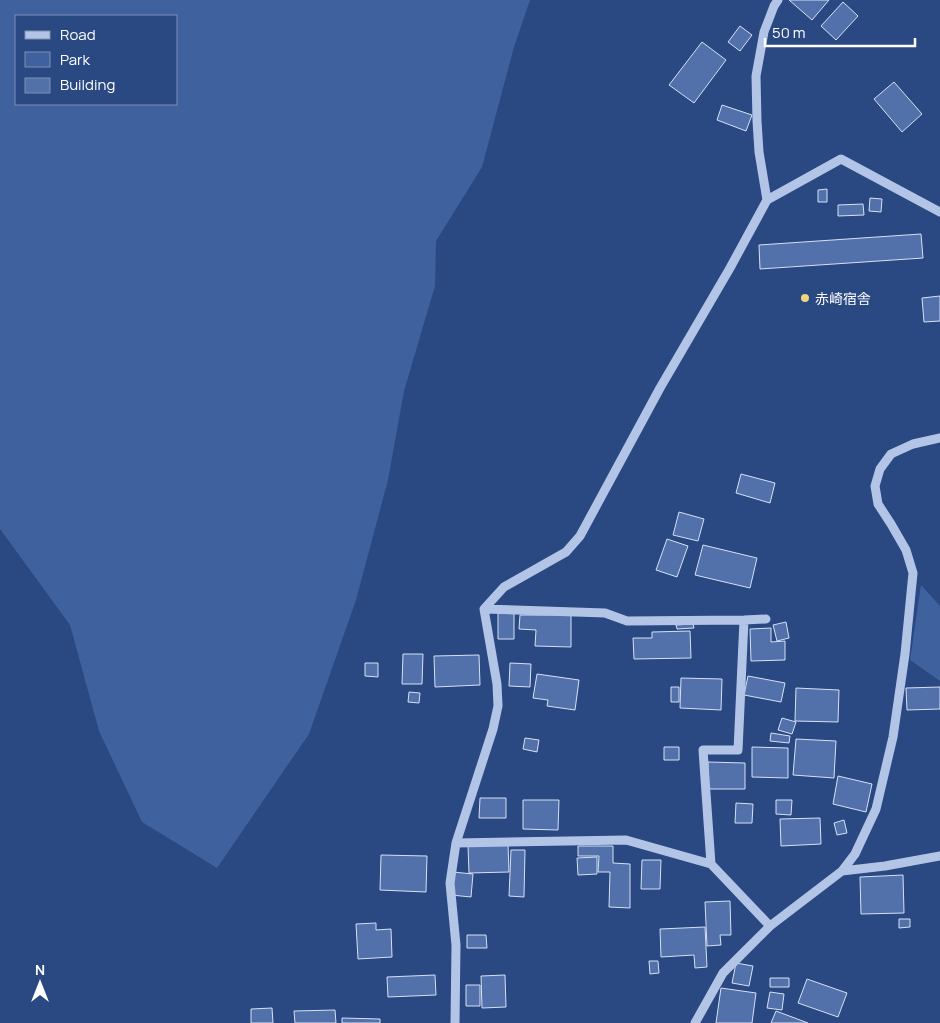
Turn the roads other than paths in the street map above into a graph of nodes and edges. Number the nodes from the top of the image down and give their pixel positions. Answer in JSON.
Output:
{"nodes":[{"id":1,"x":778,"y":0,"type":"edge"},
{"id":2,"x":767,"y":200,"type":"junction"},
{"id":3,"x":940,"y":212,"type":"edge"},
{"id":4,"x":940,"y":438,"type":"edge"},
{"id":5,"x":484,"y":608,"type":"junction"},
{"id":6,"x":766,"y":619,"type":"dead end"},
{"id":7,"x":744,"y":620,"type":"junction"},
{"id":8,"x":456,"y":843,"type":"junction"},
{"id":9,"x":940,"y":856,"type":"edge"},
{"id":10,"x":711,"y":864,"type":"junction"},
{"id":11,"x":842,"y":871,"type":"junction"},
{"id":12,"x":770,"y":926,"type":"junction"},
{"id":13,"x":455,"y":1023,"type":"edge"},
{"id":14,"x":695,"y":1023,"type":"edge"}],
"edges":[{"from":1,"to":2,"type":"street"},
{"from":2,"to":3,"type":"street"},
{"from":2,"to":5,"type":"street"},
{"from":4,"to":11,"type":"street"},
{"from":5,"to":7,"type":"street"},
{"from":5,"to":8,"type":"street"},
{"from":6,"to":7,"type":"street"},
{"from":7,"to":10,"type":"street"},
{"from":8,"to":10,"type":"street"},
{"from":8,"to":13,"type":"street"},
{"from":9,"to":11,"type":"street"},
{"from":10,"to":12,"type":"street"},
{"from":11,"to":12,"type":"street"},
{"from":12,"to":14,"type":"street"}]}
